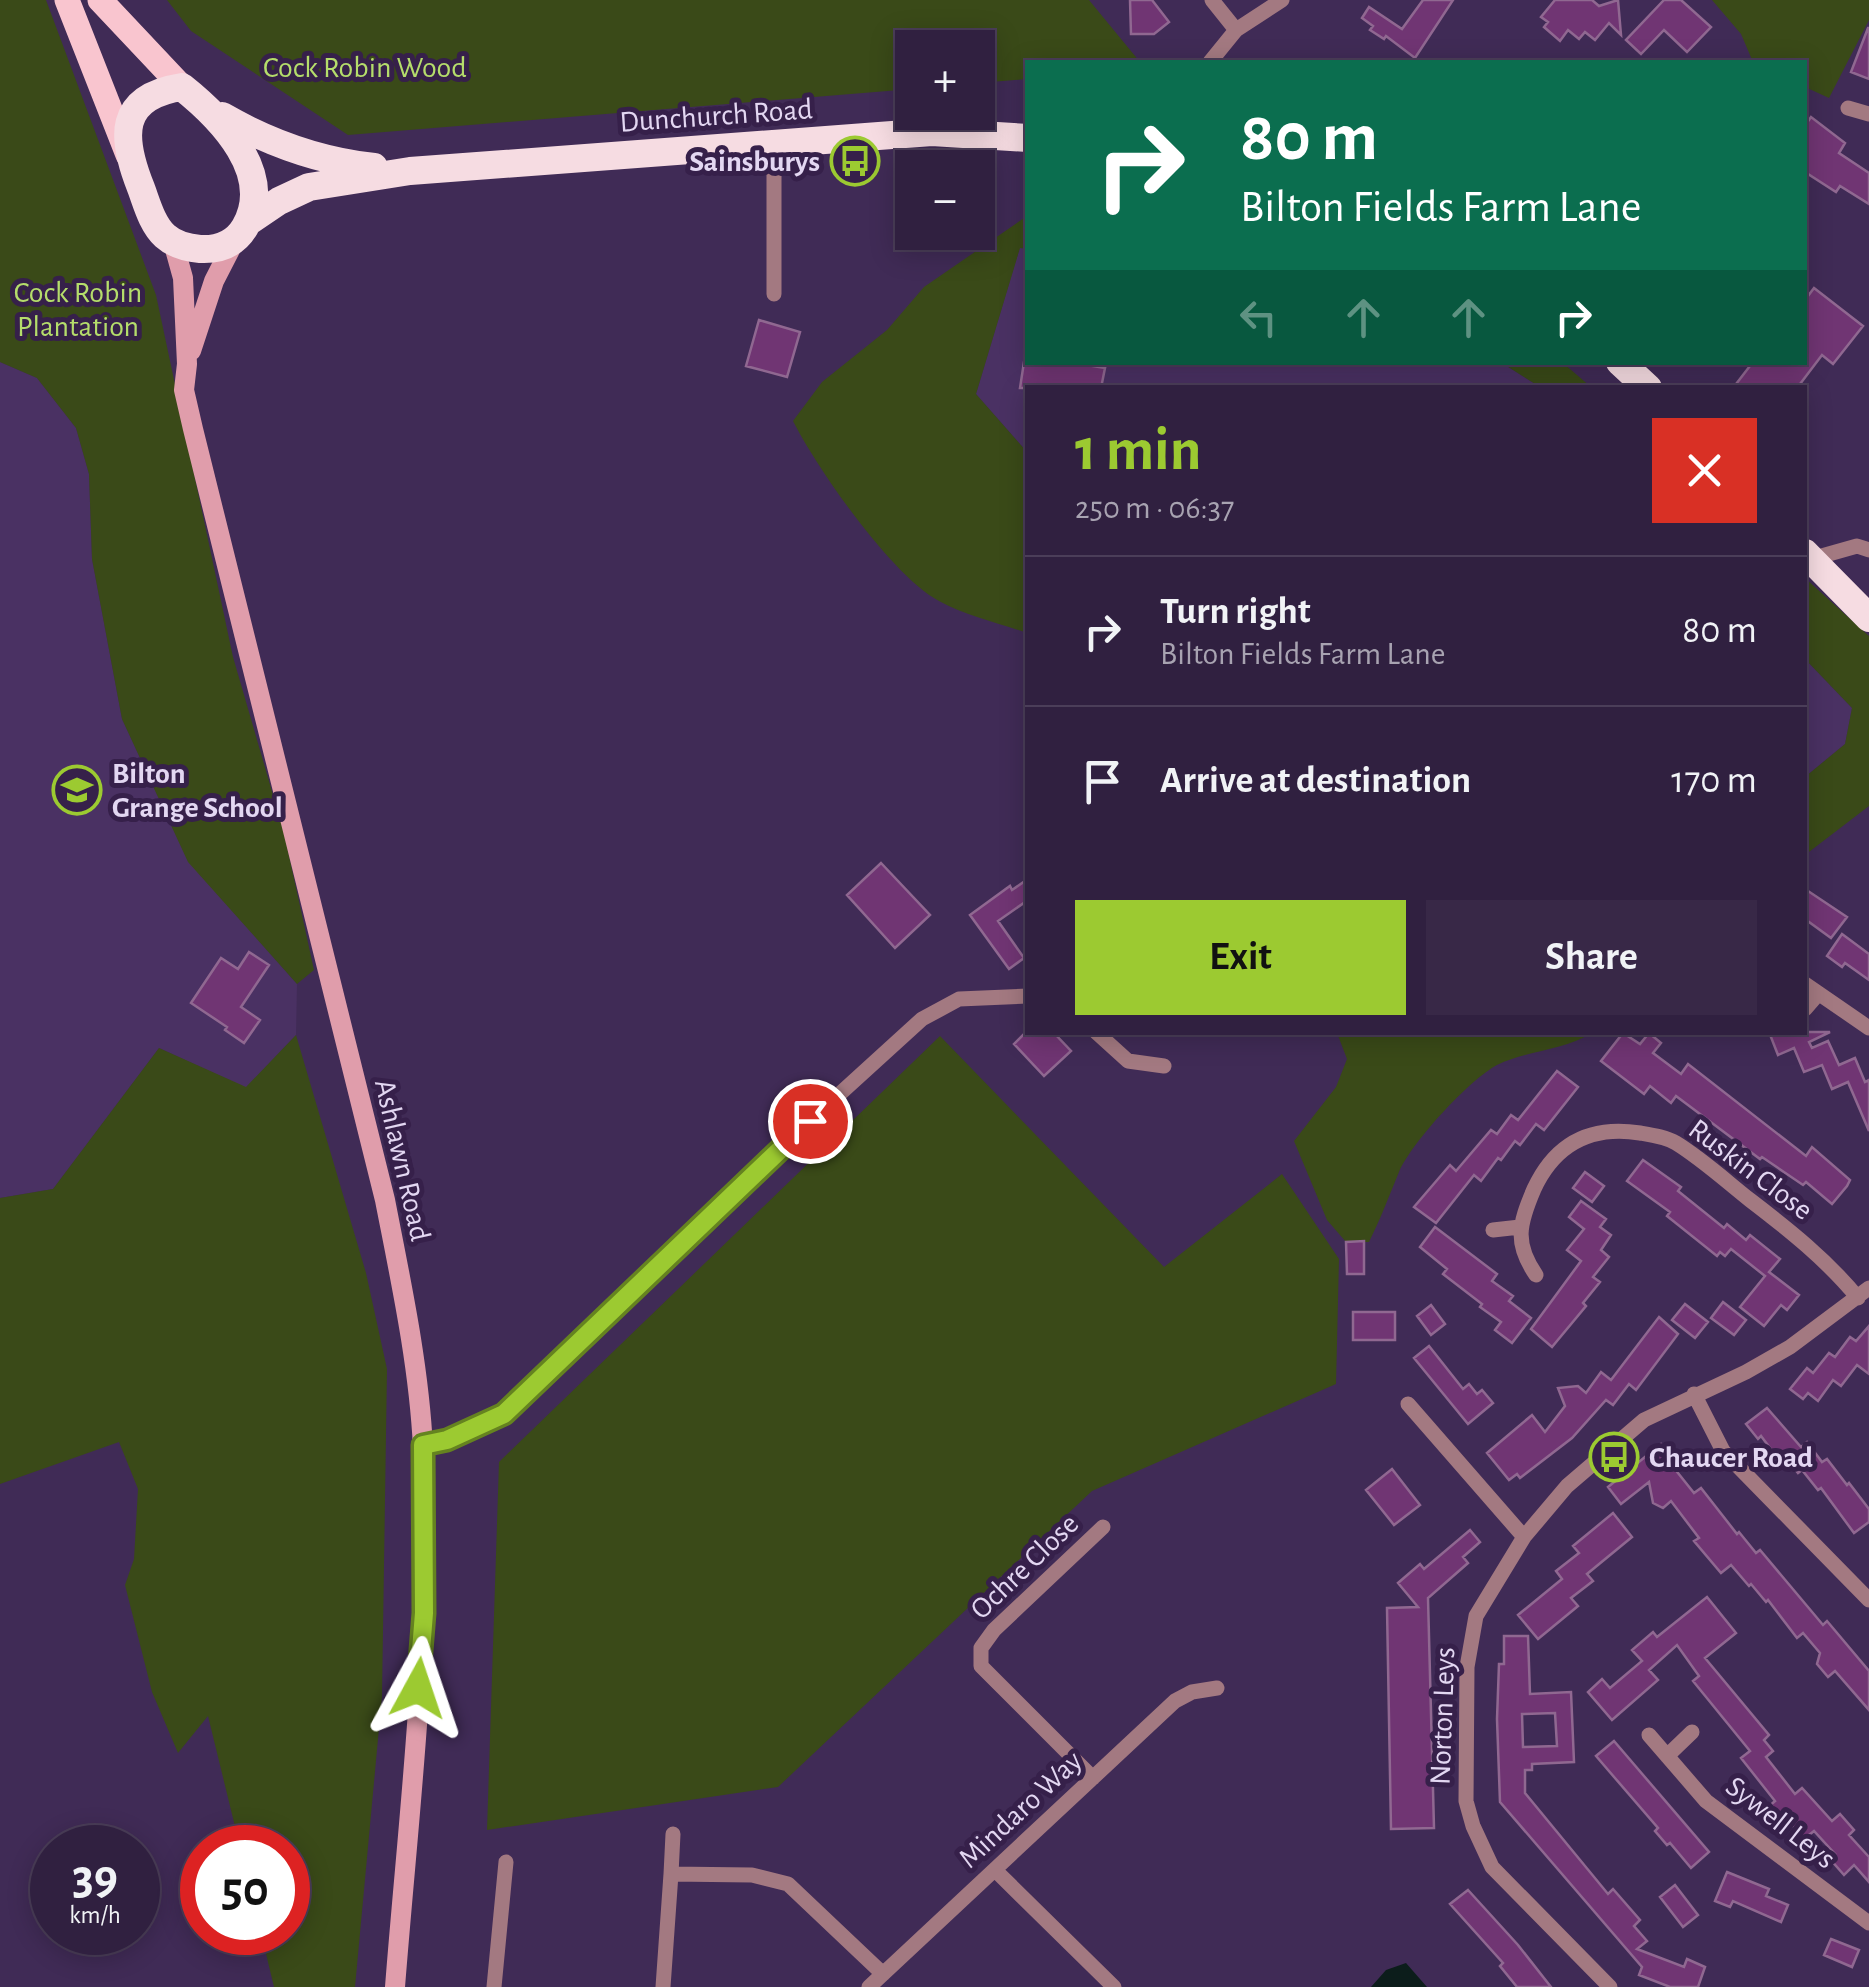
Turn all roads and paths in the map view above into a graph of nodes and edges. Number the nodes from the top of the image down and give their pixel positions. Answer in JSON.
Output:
{"nodes":[{"id":1,"x":67,"y":0,"type":"edge"},
{"id":2,"x":100,"y":0,"type":"edge"},
{"id":3,"x":1212,"y":0,"type":"edge"},
{"id":4,"x":1282,"y":0,"type":"edge"},
{"id":5,"x":1236,"y":30,"type":"junction"},
{"id":6,"x":1212,"y":60,"type":"edge"},
{"id":7,"x":182,"y":87,"type":"junction"},
{"id":8,"x":1848,"y":108,"type":"dead end"},
{"id":9,"x":212,"y":110,"type":"junction"},
{"id":10,"x":1869,"y":114,"type":"edge"},
{"id":11,"x":1025,"y":138,"type":"edge"},
{"id":12,"x":774,"y":143,"type":"junction"},
{"id":13,"x":128,"y":155,"type":"junction"},
{"id":14,"x":410,"y":172,"type":"junction"},
{"id":15,"x":241,"y":232,"type":"junction"},
{"id":16,"x":173,"y":242,"type":"junction"},
{"id":17,"x":774,"y":294,"type":"dead end"},
{"id":18,"x":187,"y":364,"type":"junction"},
{"id":19,"x":1623,"y":365,"type":"edge"},
{"id":20,"x":1645,"y":385,"type":"edge"},
{"id":21,"x":1869,"y":550,"type":"edge"},
{"id":22,"x":1808,"y":556,"type":"edge"},
{"id":23,"x":1869,"y":618,"type":"edge"},
{"id":24,"x":1811,"y":989,"type":"edge"},
{"id":25,"x":1025,"y":996,"type":"edge"},
{"id":26,"x":1869,"y":1028,"type":"edge"},
{"id":27,"x":1099,"y":1035,"type":"edge"},
{"id":28,"x":1164,"y":1066,"type":"dead end"},
{"id":29,"x":1520,"y":1227,"type":"junction"},
{"id":30,"x":1494,"y":1230,"type":"dead end"},
{"id":31,"x":1536,"y":1275,"type":"dead end"},
{"id":32,"x":1863,"y":1293,"type":"edge"},
{"id":33,"x":1694,"y":1394,"type":"junction"},
{"id":34,"x":1408,"y":1404,"type":"dead end"},
{"id":35,"x":423,"y":1445,"type":"junction"},
{"id":36,"x":1104,"y":1528,"type":"dead end"},
{"id":37,"x":1524,"y":1537,"type":"junction"},
{"id":38,"x":1869,"y":1600,"type":"edge"},
{"id":39,"x":1217,"y":1688,"type":"dead end"},
{"id":40,"x":1692,"y":1732,"type":"dead end"},
{"id":41,"x":1649,"y":1735,"type":"dead end"},
{"id":42,"x":1667,"y":1756,"type":"junction"},
{"id":43,"x":1094,"y":1778,"type":"junction"},
{"id":44,"x":673,"y":1834,"type":"dead end"},
{"id":45,"x":506,"y":1862,"type":"dead end"},
{"id":46,"x":994,"y":1870,"type":"junction"},
{"id":47,"x":672,"y":1874,"type":"junction"},
{"id":48,"x":1869,"y":1923,"type":"edge"},
{"id":49,"x":883,"y":1974,"type":"junction"},
{"id":50,"x":394,"y":1987,"type":"edge"},
{"id":51,"x":494,"y":1987,"type":"edge"},
{"id":52,"x":663,"y":1987,"type":"edge"},
{"id":53,"x":869,"y":1987,"type":"edge"},
{"id":54,"x":1114,"y":1987,"type":"edge"},
{"id":55,"x":1610,"y":1987,"type":"edge"}],
"edges":[{"from":1,"to":13,"type":"main road"},
{"from":2,"to":7,"type":"main road"},
{"from":3,"to":5,"type":"street"},
{"from":4,"to":5,"type":"street"},
{"from":5,"to":6,"type":"street"},
{"from":7,"to":9,"type":"highway"},
{"from":7,"to":13,"type":"highway"},
{"from":8,"to":10,"type":"street"},
{"from":9,"to":14,"type":"highway","name":"Dunchurch Road"},
{"from":9,"to":15,"type":"highway"},
{"from":11,"to":12,"type":"highway","name":"Dunchurch Road"},
{"from":12,"to":14,"type":"highway","name":"Dunchurch Road"},
{"from":12,"to":17,"type":"street"},
{"from":13,"to":16,"type":"highway"},
{"from":14,"to":15,"type":"highway","name":"Dunchurch Road"},
{"from":15,"to":16,"type":"highway"},
{"from":15,"to":18,"type":"main road","name":"Ashlawn Road"},
{"from":16,"to":18,"type":"main road","name":"Ashlawn Road"},
{"from":18,"to":35,"type":"main road","name":"Ashlawn Road"},
{"from":19,"to":20,"type":"highway"},
{"from":21,"to":22,"type":"street"},
{"from":22,"to":23,"type":"highway"},
{"from":24,"to":26,"type":"street"},
{"from":25,"to":35,"type":"street"},
{"from":27,"to":28,"type":"street"},
{"from":29,"to":30,"type":"street"},
{"from":29,"to":31,"type":"street"},
{"from":29,"to":32,"type":"street","name":"Ruskin Close"},
{"from":32,"to":33,"type":"street","name":"Norton Leys"},
{"from":33,"to":37,"type":"street","name":"Norton Leys"},
{"from":33,"to":38,"type":"street"},
{"from":34,"to":37,"type":"street"},
{"from":35,"to":50,"type":"main road","name":"Ashlawn Road"},
{"from":36,"to":43,"type":"street","name":"Ochre Close"},
{"from":37,"to":55,"type":"street","name":"Norton Leys"},
{"from":39,"to":43,"type":"street","name":"Mindaro Way"},
{"from":40,"to":42,"type":"street"},
{"from":41,"to":42,"type":"street","name":"Sywell Leys"},
{"from":42,"to":48,"type":"street","name":"Sywell Leys"},
{"from":43,"to":46,"type":"street","name":"Mindaro Way"},
{"from":44,"to":47,"type":"street"},
{"from":45,"to":51,"type":"street"},
{"from":46,"to":49,"type":"street","name":"Mindaro Way"},
{"from":46,"to":54,"type":"street"},
{"from":47,"to":49,"type":"street"},
{"from":47,"to":52,"type":"street"},
{"from":49,"to":53,"type":"street","name":"Mindaro Way"}]}
